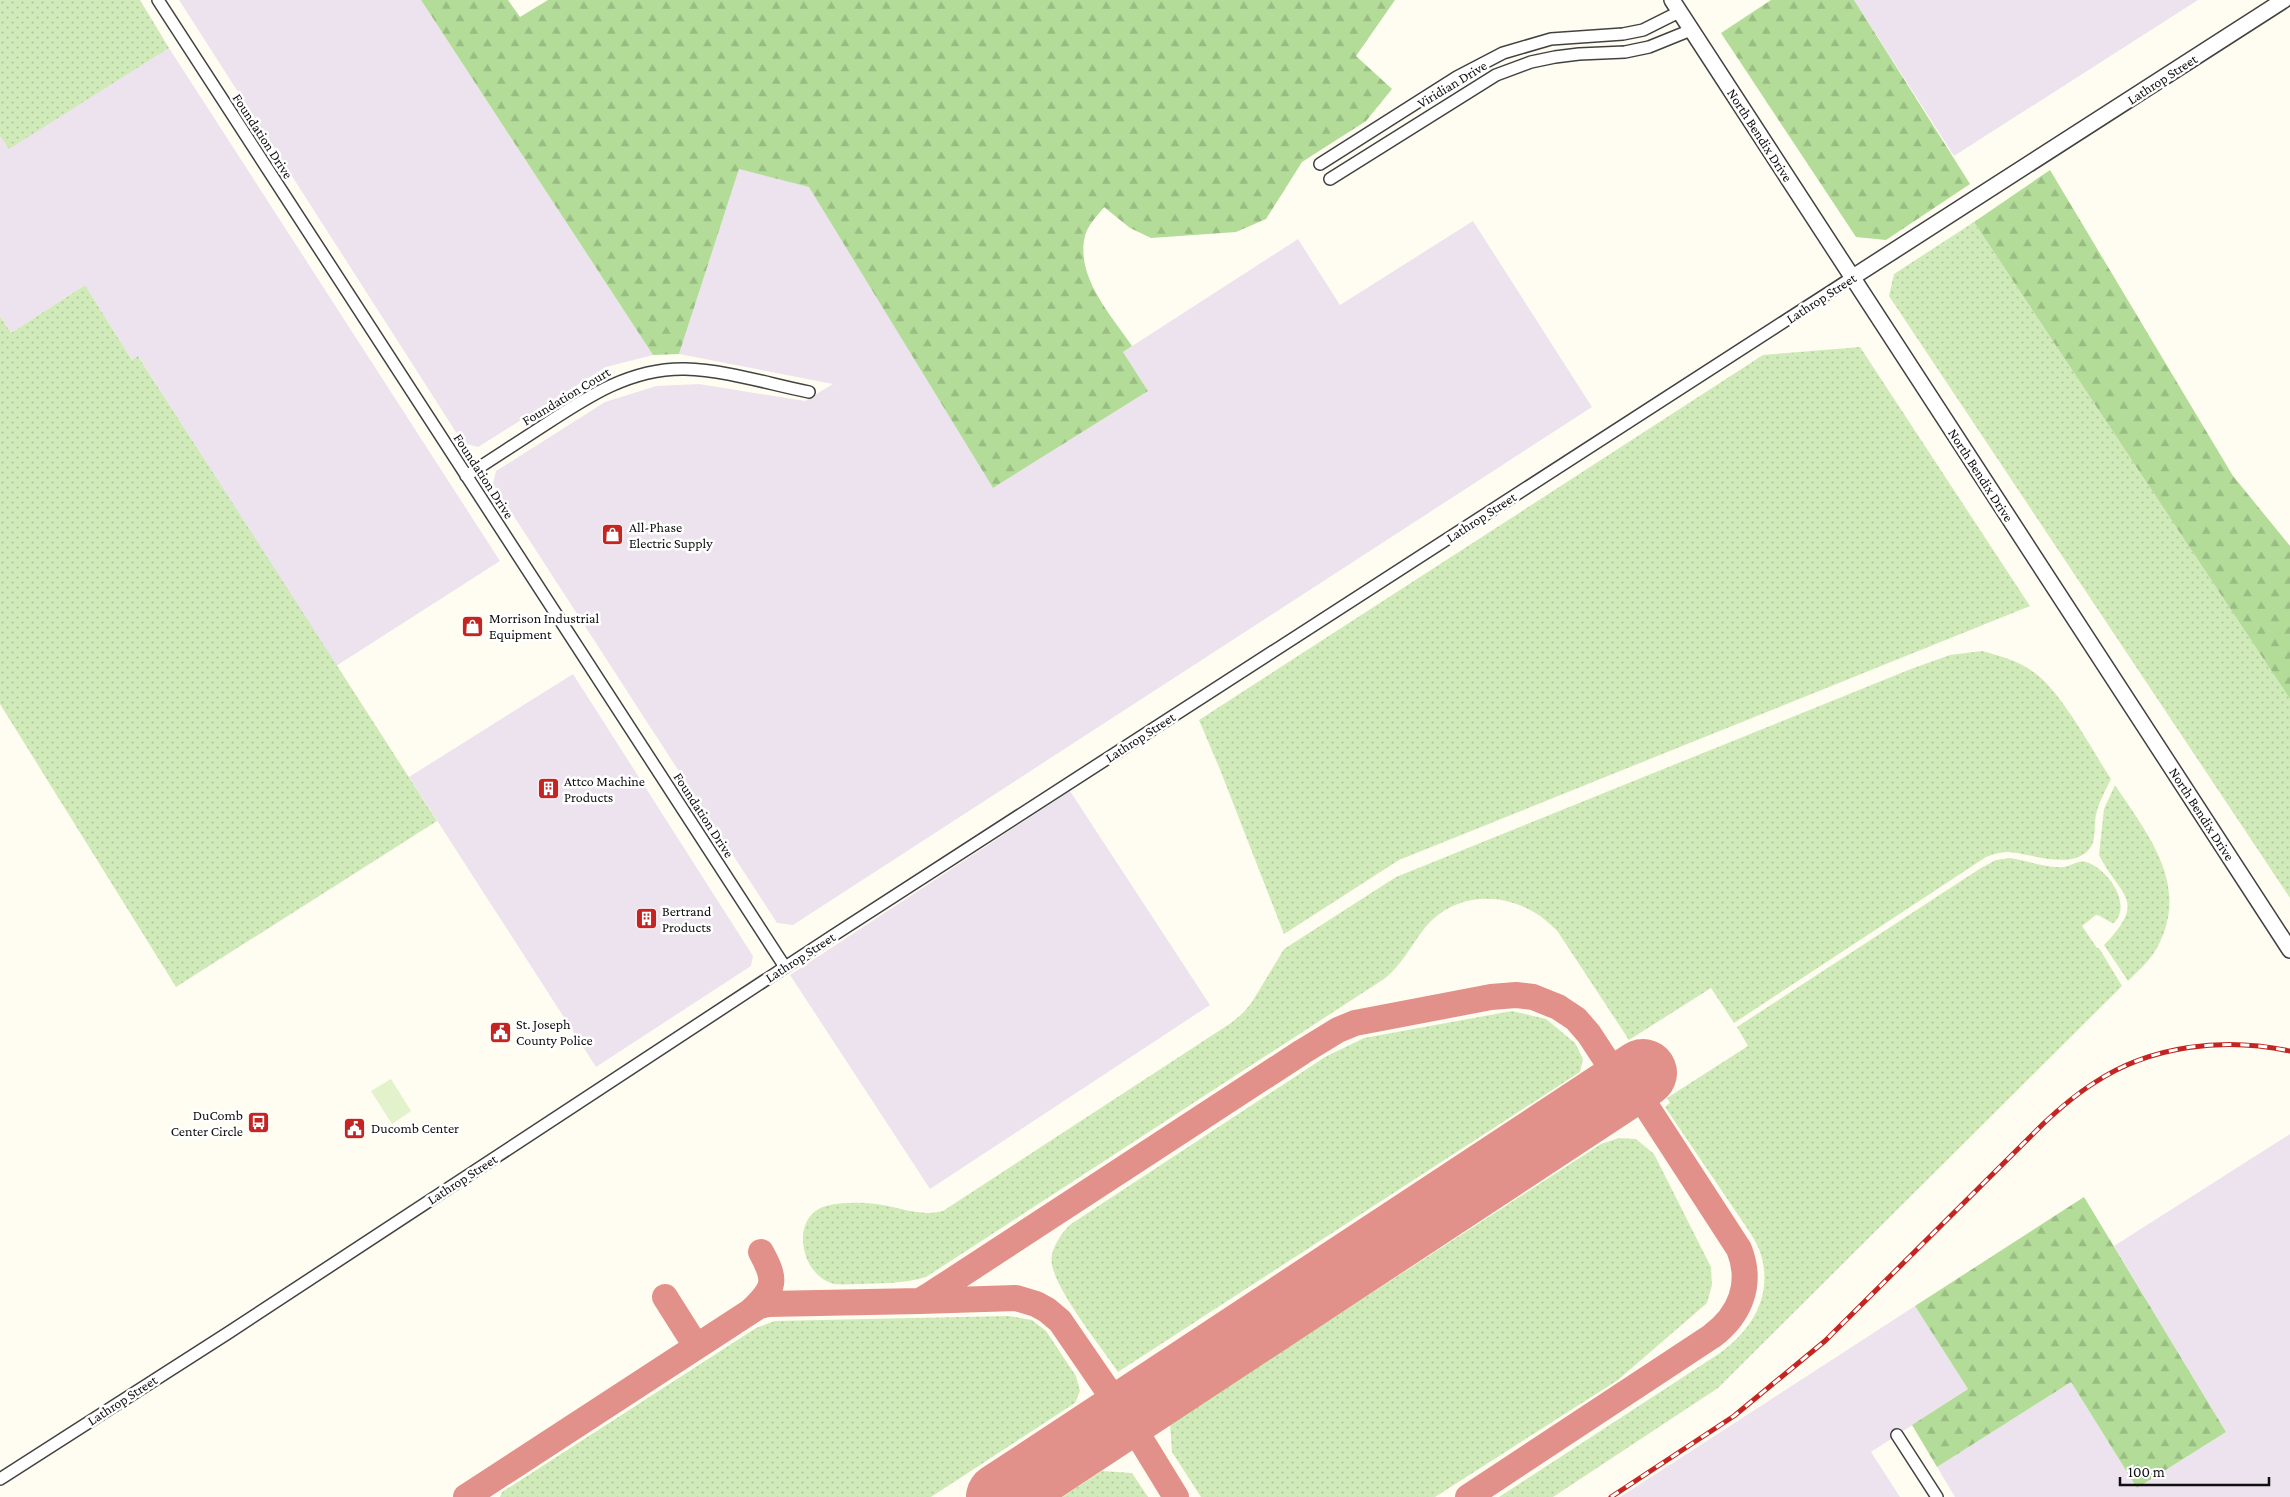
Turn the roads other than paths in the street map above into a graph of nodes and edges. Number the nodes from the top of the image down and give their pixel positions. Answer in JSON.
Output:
{"nodes":[{"id":1,"x":158,"y":0,"type":"edge"},
{"id":2,"x":2284,"y":0,"type":"edge"},
{"id":3,"x":1675,"y":6,"type":"edge"},
{"id":4,"x":1691,"y":30,"type":"junction"},
{"id":5,"x":1320,"y":164,"type":"dead end"},
{"id":6,"x":1330,"y":179,"type":"dead end"},
{"id":7,"x":1853,"y":277,"type":"junction"},
{"id":8,"x":809,"y":392,"type":"dead end"},
{"id":9,"x":466,"y":476,"type":"junction"},
{"id":10,"x":2290,"y":950,"type":"edge"},
{"id":11,"x":785,"y":967,"type":"junction"},
{"id":12,"x":1897,"y":1435,"type":"dead end"},
{"id":13,"x":0,"y":1479,"type":"edge"},
{"id":14,"x":1937,"y":1497,"type":"edge"}],
"edges":[{"from":1,"to":9,"type":"street","name":"Foundation Drive"},
{"from":2,"to":7,"type":"street","name":"Lathrop Street"},
{"from":3,"to":4,"type":"street","name":"North Bendix Drive"},
{"from":3,"to":5,"type":"street","name":"Viridian Drive"},
{"from":4,"to":6,"type":"street","name":"Viridian Drive"},
{"from":4,"to":7,"type":"street","name":"North Bendix Drive"},
{"from":7,"to":10,"type":"street","name":"North Bendix Drive"},
{"from":7,"to":11,"type":"street","name":"Lathrop Street"},
{"from":8,"to":9,"type":"street","name":"Foundation Court"},
{"from":9,"to":11,"type":"street","name":"Foundation Drive"},
{"from":11,"to":13,"type":"street","name":"Lathrop Street"},
{"from":12,"to":14,"type":"street"}]}
